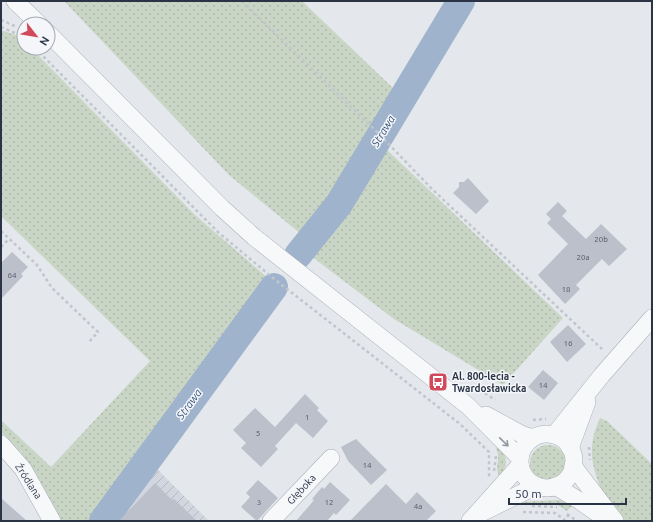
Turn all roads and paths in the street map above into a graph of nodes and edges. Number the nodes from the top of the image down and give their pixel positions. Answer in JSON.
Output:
{"nodes":[{"id":1,"x":15,"y":1,"type":"edge"},
{"id":2,"x":242,"y":1,"type":"edge"},
{"id":3,"x":31,"y":16,"type":"edge"},
{"id":4,"x":1,"y":20,"type":"edge"},
{"id":5,"x":1,"y":27,"type":"edge"},
{"id":6,"x":16,"y":27,"type":"edge"},
{"id":7,"x":16,"y":34,"type":"edge"},
{"id":8,"x":56,"y":41,"type":"edge"},
{"id":9,"x":1,"y":231,"type":"edge"},
{"id":10,"x":9,"y":239,"type":"junction"},
{"id":11,"x":1,"y":247,"type":"edge"},
{"id":12,"x":652,"y":318,"type":"edge"},
{"id":13,"x":88,"y":343,"type":"dead end"},
{"id":14,"x":614,"y":361,"type":"junction"},
{"id":15,"x":593,"y":389,"type":"junction"},
{"id":16,"x":468,"y":406,"type":"junction"},
{"id":17,"x":554,"y":435,"type":"junction"},
{"id":18,"x":533,"y":438,"type":"junction"},
{"id":19,"x":1,"y":444,"type":"edge"},
{"id":20,"x":588,"y":444,"type":"dead end"},
{"id":21,"x":570,"y":448,"type":"junction"},
{"id":22,"x":330,"y":458,"type":"dead end"},
{"id":23,"x":520,"y":461,"type":"junction"},
{"id":24,"x":590,"y":464,"type":"dead end"},
{"id":25,"x":573,"y":466,"type":"junction"},
{"id":26,"x":536,"y":486,"type":"junction"},
{"id":27,"x":555,"y":486,"type":"junction"},
{"id":28,"x":471,"y":520,"type":"edge"},
{"id":29,"x":52,"y":521,"type":"edge"},
{"id":30,"x":271,"y":521,"type":"edge"},
{"id":31,"x":608,"y":521,"type":"edge"},
{"id":32,"x":615,"y":521,"type":"edge"}],
"edges":[{"from":1,"to":3,"type":"street"},
{"from":2,"to":14,"type":"path"},
{"from":4,"to":6,"type":"path"},
{"from":5,"to":7,"type":"path"},
{"from":8,"to":16,"type":"street"},
{"from":9,"to":10,"type":"path"},
{"from":10,"to":11,"type":"path"},
{"from":10,"to":13,"type":"path"},
{"from":12,"to":14,"type":"street"},
{"from":14,"to":15,"type":"street"},
{"from":15,"to":17,"type":"street"},
{"from":15,"to":21,"type":"street"},
{"from":16,"to":18,"type":"street"},
{"from":16,"to":23,"type":"street","one_way":true},
{"from":17,"to":18,"type":"street"},
{"from":17,"to":21,"type":"street"},
{"from":18,"to":23,"type":"street"},
{"from":19,"to":29,"type":"street","name":"Źródlana"},
{"from":20,"to":24,"type":"path"},
{"from":21,"to":25,"type":"street"},
{"from":22,"to":30,"type":"street","name":"Głęboka"},
{"from":23,"to":26,"type":"street"},
{"from":23,"to":28,"type":"street"},
{"from":25,"to":27,"type":"street"},
{"from":25,"to":32,"type":"street"},
{"from":26,"to":27,"type":"street"},
{"from":26,"to":28,"type":"street"},
{"from":27,"to":31,"type":"street"}]}
